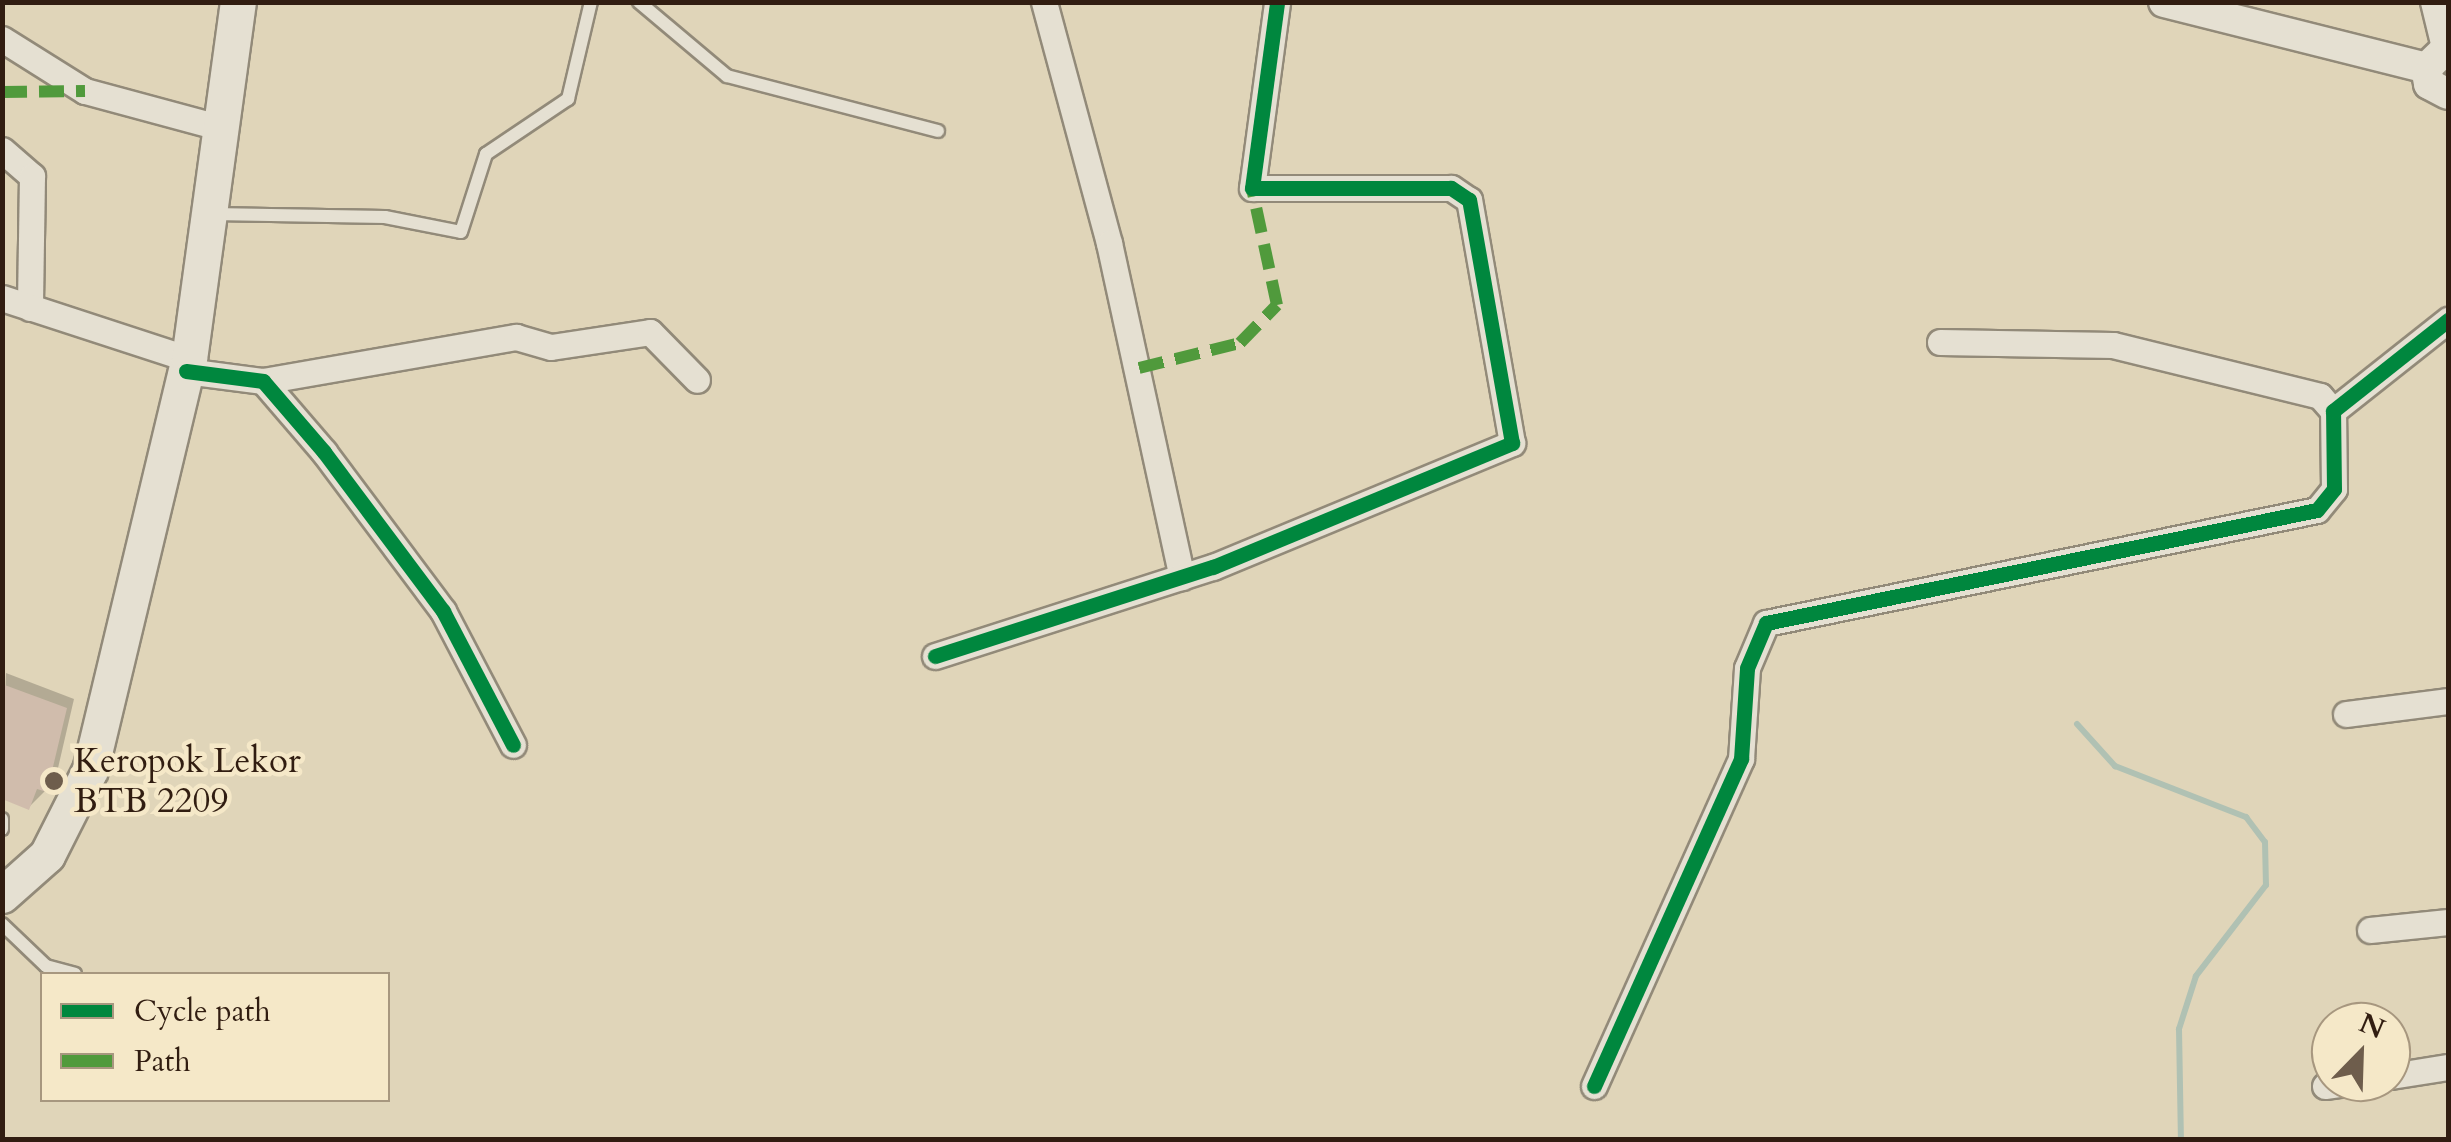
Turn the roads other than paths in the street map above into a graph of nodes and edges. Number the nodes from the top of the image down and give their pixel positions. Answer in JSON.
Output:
{"nodes":[{"id":1,"x":238,"y":2,"type":"edge"},
{"id":2,"x":591,"y":2,"type":"edge"},
{"id":3,"x":638,"y":2,"type":"edge"},
{"id":4,"x":1044,"y":2,"type":"edge"},
{"id":5,"x":1277,"y":2,"type":"edge"},
{"id":6,"x":2164,"y":2,"type":"edge"},
{"id":7,"x":2436,"y":2,"type":"edge"},
{"id":8,"x":2,"y":38,"type":"edge"},
{"id":9,"x":2440,"y":54,"type":"edge"},
{"id":10,"x":2448,"y":94,"type":"edge"},
{"id":11,"x":222,"y":128,"type":"junction"},
{"id":12,"x":938,"y":131,"type":"dead end"},
{"id":13,"x":2,"y":150,"type":"edge"},
{"id":14,"x":210,"y":214,"type":"junction"},
{"id":15,"x":2,"y":298,"type":"edge"},
{"id":16,"x":30,"y":308,"type":"junction"},
{"id":17,"x":2448,"y":320,"type":"edge"},
{"id":18,"x":1940,"y":342,"type":"dead end"},
{"id":19,"x":188,"y":365,"type":"junction"},
{"id":20,"x":697,"y":380,"type":"dead end"},
{"id":21,"x":263,"y":382,"type":"junction"},
{"id":22,"x":2334,"y":412,"type":"junction"},
{"id":23,"x":1182,"y":577,"type":"junction"},
{"id":24,"x":935,"y":656,"type":"dead end"},
{"id":25,"x":2448,"y":701,"type":"edge"},
{"id":26,"x":2346,"y":714,"type":"dead end"},
{"id":27,"x":514,"y":745,"type":"dead end"},
{"id":28,"x":2,"y":819,"type":"edge"},
{"id":29,"x":2,"y":829,"type":"edge"},
{"id":30,"x":2,"y":895,"type":"edge"},
{"id":31,"x":2448,"y":922,"type":"edge"},
{"id":32,"x":2,"y":924,"type":"edge"},
{"id":33,"x":2370,"y":930,"type":"dead end"},
{"id":34,"x":68,"y":972,"type":"edge"},
{"id":35,"x":2448,"y":1068,"type":"edge"},
{"id":36,"x":2411,"y":1073,"type":"edge"},
{"id":37,"x":1594,"y":1086,"type":"dead end"}],
"edges":[{"from":1,"to":11,"type":"main road"},
{"from":2,"to":14,"type":"lane"},
{"from":3,"to":12,"type":"lane"},
{"from":4,"to":23,"type":"street"},
{"from":5,"to":23,"type":"street"},
{"from":6,"to":9,"type":"street"},
{"from":7,"to":9,"type":"street"},
{"from":8,"to":11,"type":"street"},
{"from":9,"to":10,"type":"street"},
{"from":11,"to":14,"type":"main road"},
{"from":13,"to":16,"type":"street"},
{"from":14,"to":19,"type":"main road"},
{"from":15,"to":16,"type":"street"},
{"from":16,"to":19,"type":"street"},
{"from":17,"to":22,"type":"street"},
{"from":18,"to":22,"type":"street"},
{"from":19,"to":21,"type":"street"},
{"from":19,"to":30,"type":"main road"},
{"from":20,"to":21,"type":"street"},
{"from":21,"to":27,"type":"street"},
{"from":22,"to":37,"type":"street"},
{"from":23,"to":24,"type":"street"},
{"from":25,"to":26,"type":"street"},
{"from":28,"to":29,"type":"lane"},
{"from":31,"to":33,"type":"street"},
{"from":32,"to":34,"type":"lane"},
{"from":35,"to":36,"type":"street"}]}
